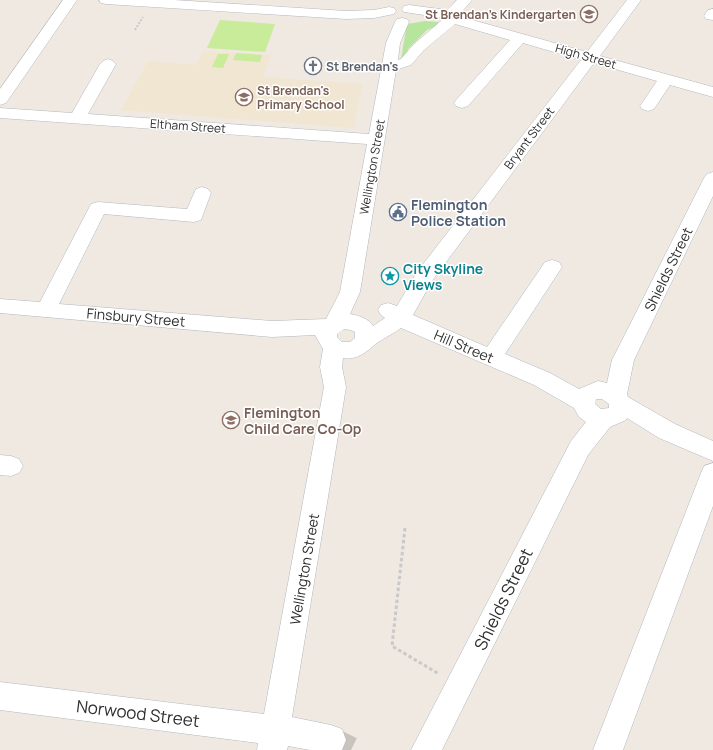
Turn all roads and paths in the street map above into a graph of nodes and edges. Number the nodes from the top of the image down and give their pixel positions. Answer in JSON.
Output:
{"nodes":[{"id":1,"x":70,"y":0,"type":"edge"},
{"id":2,"x":106,"y":0,"type":"edge"},
{"id":3,"x":465,"y":0,"type":"edge"},
{"id":4,"x":634,"y":0,"type":"edge"},
{"id":5,"x":143,"y":1,"type":"edge"},
{"id":6,"x":272,"y":5,"type":"edge"},
{"id":7,"x":303,"y":6,"type":"edge"},
{"id":8,"x":397,"y":13,"type":"edge"},
{"id":9,"x":452,"y":19,"type":"junction"},
{"id":10,"x":520,"y":38,"type":"junction"},
{"id":11,"x":590,"y":58,"type":"junction"},
{"id":12,"x":108,"y":64,"type":"dead end"},
{"id":13,"x":388,"y":68,"type":"junction"},
{"id":14,"x":666,"y":79,"type":"junction"},
{"id":15,"x":712,"y":92,"type":"edge"},
{"id":16,"x":0,"y":100,"type":"edge"},
{"id":17,"x":462,"y":103,"type":"dead end"},
{"id":18,"x":648,"y":106,"type":"dead end"},
{"id":19,"x":0,"y":113,"type":"edge"},
{"id":20,"x":78,"y":118,"type":"junction"},
{"id":21,"x":376,"y":140,"type":"junction"},
{"id":22,"x":713,"y":178,"type":"edge"},
{"id":23,"x":202,"y":193,"type":"dead end"},
{"id":24,"x":552,"y":268,"type":"dead end"},
{"id":25,"x":0,"y":306,"type":"edge"},
{"id":26,"x":46,"y":310,"type":"junction"},
{"id":27,"x":394,"y":314,"type":"junction"},
{"id":28,"x":346,"y":335,"type":"junction"},
{"id":29,"x":492,"y":357,"type":"junction"},
{"id":30,"x":601,"y":403,"type":"junction"},
{"id":31,"x":713,"y":451,"type":"edge"},
{"id":32,"x":713,"y":473,"type":"edge"},
{"id":33,"x":405,"y":528,"type":"dead end"},
{"id":34,"x":460,"y":686,"type":"junction"},
{"id":35,"x":0,"y":696,"type":"edge"},
{"id":36,"x":274,"y":740,"type":"edge"},
{"id":37,"x":331,"y":740,"type":"tunnel mouth"},
{"id":38,"x":426,"y":750,"type":"edge"},
{"id":39,"x":608,"y":750,"type":"edge"}],
"edges":[{"from":1,"to":16,"type":"street"},
{"from":2,"to":5,"type":"street","name":"High Street"},
{"from":3,"to":9,"type":"street"},
{"from":4,"to":11,"type":"street","name":"Bryant Street"},
{"from":5,"to":6,"type":"street","name":"High Street"},
{"from":6,"to":7,"type":"street","name":"High Street"},
{"from":7,"to":8,"type":"street","name":"High Street"},
{"from":8,"to":9,"type":"street","name":"High Street"},
{"from":8,"to":13,"type":"street","name":"Wellington Street"},
{"from":9,"to":10,"type":"street","name":"High Street"},
{"from":9,"to":13,"type":"street"},
{"from":10,"to":11,"type":"street","name":"High Street"},
{"from":10,"to":17,"type":"street"},
{"from":11,"to":14,"type":"street","name":"High Street"},
{"from":11,"to":27,"type":"street","name":"Bryant Street"},
{"from":12,"to":20,"type":"street"},
{"from":13,"to":21,"type":"street","name":"Wellington Street"},
{"from":14,"to":15,"type":"street","name":"High Street"},
{"from":14,"to":18,"type":"street"},
{"from":19,"to":20,"type":"street","name":"Eltham Street"},
{"from":20,"to":21,"type":"street","name":"Eltham Street"},
{"from":21,"to":28,"type":"street","name":"Wellington Street"},
{"from":22,"to":30,"type":"street","name":"Shields Street"},
{"from":23,"to":26,"type":"street"},
{"from":24,"to":29,"type":"street"},
{"from":25,"to":26,"type":"street","name":"Finsbury Street"},
{"from":26,"to":28,"type":"street","name":"Finsbury Street"},
{"from":27,"to":28,"type":"street","name":"Bryant Street"},
{"from":27,"to":29,"type":"street","name":"Hill Street"},
{"from":28,"to":36,"type":"street","name":"Wellington Street"},
{"from":29,"to":30,"type":"street","name":"Hill Street"},
{"from":30,"to":31,"type":"street","name":"Hill Street"},
{"from":30,"to":34,"type":"street","name":"Shields Street"},
{"from":32,"to":39,"type":"street"},
{"from":33,"to":34,"type":"path"},
{"from":34,"to":38,"type":"street","name":"Shields Street"},
{"from":35,"to":36,"type":"street","name":"Norwood Street"},
{"from":36,"to":37,"type":"street","name":"Norwood Street"}]}
